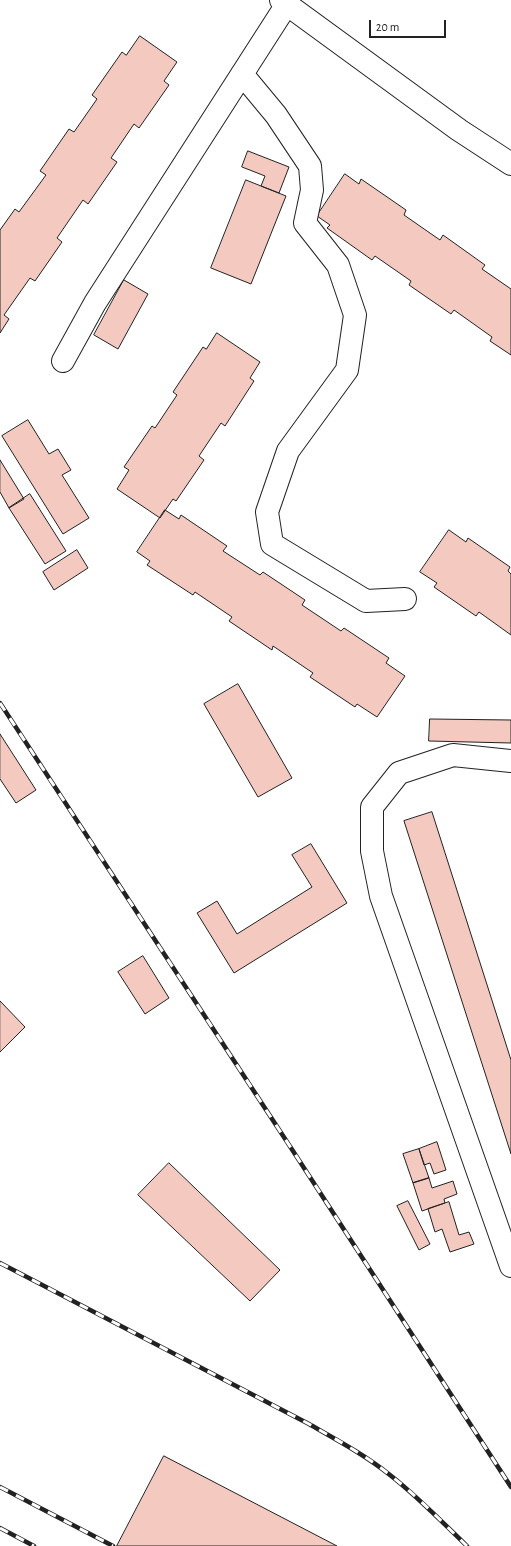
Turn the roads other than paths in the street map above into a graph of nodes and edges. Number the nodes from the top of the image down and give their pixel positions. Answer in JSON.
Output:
{"nodes":[{"id":1,"x":284,"y":2,"type":"edge"},
{"id":2,"x":242,"y":74,"type":"junction"},
{"id":3,"x":511,"y":164,"type":"edge"},
{"id":4,"x":63,"y":361,"type":"dead end"},
{"id":5,"x":405,"y":599,"type":"dead end"},
{"id":6,"x":511,"y":761,"type":"edge"},
{"id":7,"x":511,"y":1266,"type":"edge"}],
"edges":[{"from":1,"to":2,"type":"street"},
{"from":1,"to":3,"type":"street"},
{"from":2,"to":4,"type":"street"},
{"from":2,"to":5,"type":"street"},
{"from":6,"to":7,"type":"street"}]}
